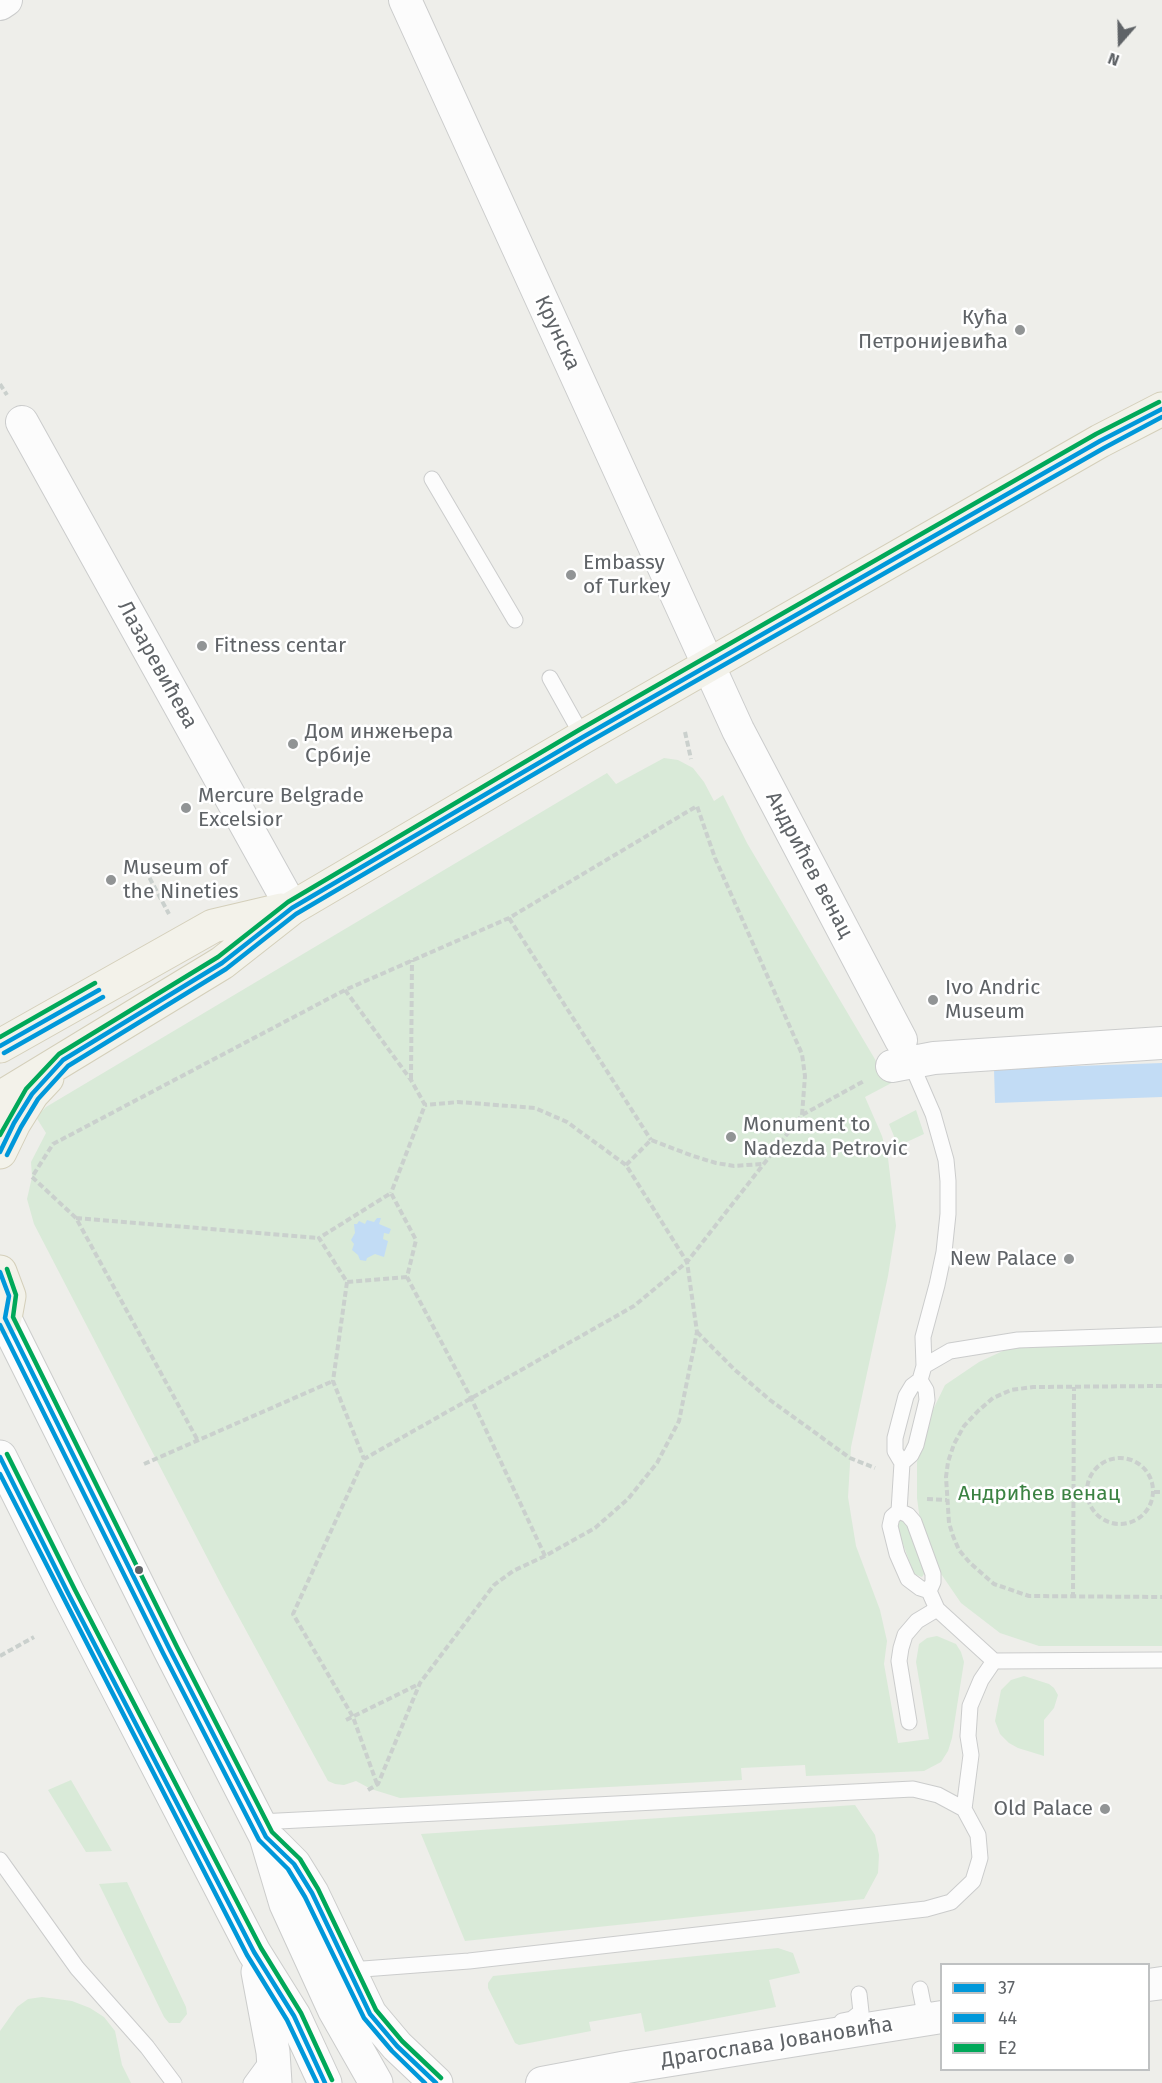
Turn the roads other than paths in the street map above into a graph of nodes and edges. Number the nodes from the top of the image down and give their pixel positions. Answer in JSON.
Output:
{"nodes":[{"id":1,"x":6,"y":0,"type":"edge"},
{"id":2,"x":405,"y":0,"type":"edge"},
{"id":3,"x":0,"y":4,"type":"edge"},
{"id":4,"x":1162,"y":409,"type":"edge"},
{"id":5,"x":22,"y":422,"type":"dead end"},
{"id":6,"x":432,"y":479,"type":"dead end"},
{"id":7,"x":515,"y":620,"type":"dead end"},
{"id":8,"x":710,"y":666,"type":"junction"},
{"id":9,"x":550,"y":678,"type":"dead end"},
{"id":10,"x":583,"y":737,"type":"junction"},
{"id":11,"x":292,"y":908,"type":"junction"},
{"id":12,"x":1162,"y":1043,"type":"edge"},
{"id":13,"x":0,"y":1046,"type":"edge"},
{"id":14,"x":901,"y":1056,"type":"junction"},
{"id":15,"x":63,"y":1060,"type":"junction"},
{"id":16,"x":0,"y":1098,"type":"edge"},
{"id":17,"x":0,"y":1152,"type":"edge"},
{"id":18,"x":0,"y":1272,"type":"edge"},
{"id":19,"x":2,"y":1314,"type":"edge"},
{"id":20,"x":1162,"y":1335,"type":"edge"},
{"id":21,"x":922,"y":1373,"type":"junction"},
{"id":22,"x":0,"y":1457,"type":"edge"},
{"id":23,"x":902,"y":1463,"type":"junction"},
{"id":24,"x":899,"y":1511,"type":"junction"},
{"id":25,"x":929,"y":1591,"type":"junction"},
{"id":26,"x":937,"y":1609,"type":"junction"},
{"id":27,"x":1162,"y":1660,"type":"edge"},
{"id":28,"x":994,"y":1661,"type":"junction"},
{"id":29,"x":909,"y":1722,"type":"dead end"},
{"id":30,"x":964,"y":1809,"type":"junction"},
{"id":31,"x":263,"y":1830,"type":"junction"},
{"id":32,"x":0,"y":1860,"type":"edge"},
{"id":33,"x":254,"y":1952,"type":"junction"},
{"id":34,"x":350,"y":1970,"type":"junction"},
{"id":35,"x":920,"y":1989,"type":"dead end"},
{"id":36,"x":859,"y":1994,"type":"dead end"},
{"id":37,"x":940,"y":2017,"type":"edge"},
{"id":38,"x":940,"y":2017,"type":"edge"},
{"id":39,"x":627,"y":2067,"type":"junction"},
{"id":40,"x":274,"y":2068,"type":"edge"},
{"id":41,"x":174,"y":2083,"type":"edge"},
{"id":42,"x":251,"y":2083,"type":"edge"},
{"id":43,"x":325,"y":2083,"type":"edge"},
{"id":44,"x":376,"y":2083,"type":"edge"},
{"id":45,"x":436,"y":2083,"type":"edge"},
{"id":46,"x":542,"y":2083,"type":"edge"}],
"edges":[{"from":1,"to":3,"type":"street"},
{"from":2,"to":8,"type":"street","name":"Крунска"},
{"from":4,"to":8,"type":"main road"},
{"from":5,"to":11,"type":"street","name":"Лазаревићева"},
{"from":6,"to":7,"type":"lane"},
{"from":8,"to":10,"type":"main road"},
{"from":8,"to":14,"type":"street","name":"Андрићев венац"},
{"from":9,"to":10,"type":"lane"},
{"from":10,"to":11,"type":"main road"},
{"from":11,"to":13,"type":"main road"},
{"from":11,"to":15,"type":"main road"},
{"from":12,"to":14,"type":"street"},
{"from":14,"to":21,"type":"lane","name":"Андрићев венац"},
{"from":15,"to":16,"type":"main road"},
{"from":15,"to":17,"type":"main road"},
{"from":18,"to":19,"type":"main road"},
{"from":19,"to":31,"type":"main road"},
{"from":20,"to":21,"type":"lane"},
{"from":21,"to":23,"type":"lane","name":"Андрићев венац"},
{"from":21,"to":23,"type":"lane"},
{"from":22,"to":33,"type":"main road"},
{"from":23,"to":24,"type":"lane"},
{"from":24,"to":25,"type":"lane"},
{"from":24,"to":25,"type":"lane"},
{"from":25,"to":26,"type":"lane"},
{"from":26,"to":28,"type":"lane"},
{"from":26,"to":29,"type":"lane"},
{"from":27,"to":28,"type":"lane"},
{"from":28,"to":30,"type":"lane"},
{"from":30,"to":31,"type":"lane"},
{"from":30,"to":34,"type":"lane"},
{"from":31,"to":34,"type":"main road"},
{"from":31,"to":44,"type":"main road"},
{"from":32,"to":41,"type":"lane"},
{"from":33,"to":40,"type":"main road"},
{"from":33,"to":43,"type":"main road"},
{"from":34,"to":45,"type":"main road"},
{"from":35,"to":37,"type":"lane"},
{"from":36,"to":39,"type":"lane"},
{"from":38,"to":39,"type":"street","name":"Драгослава Јовановића"},
{"from":39,"to":46,"type":"street","name":"Драгослава Јовановића"},
{"from":40,"to":42,"type":"lane"}]}
